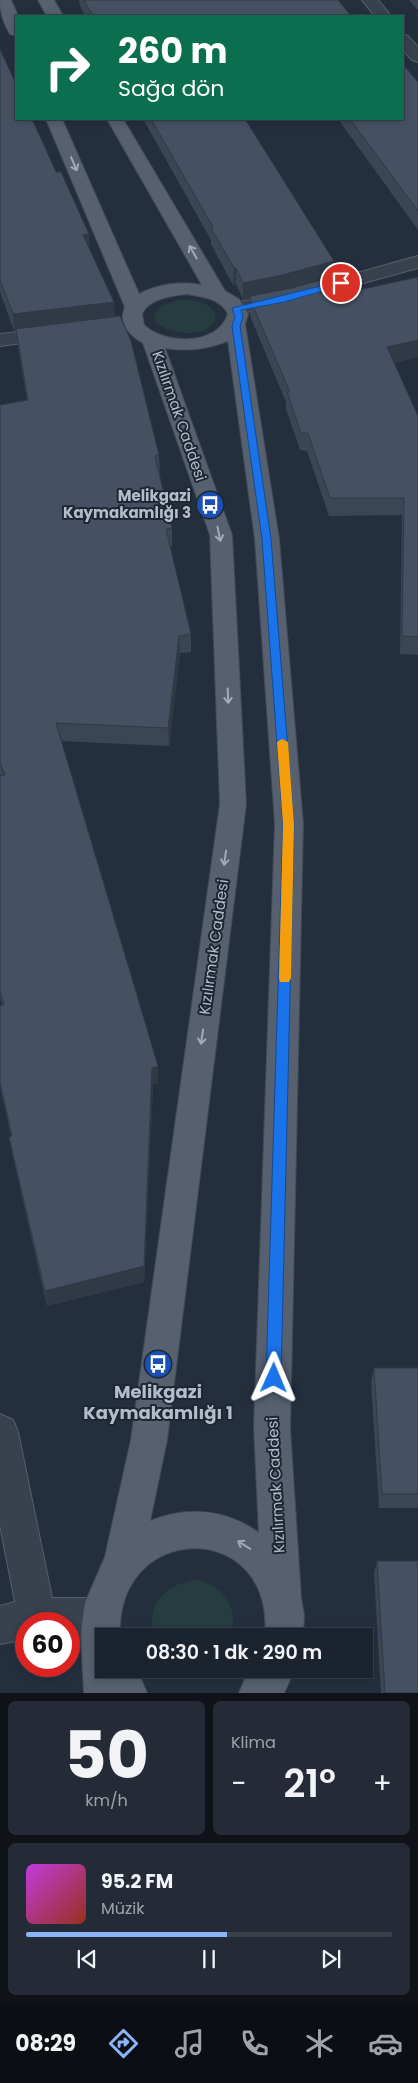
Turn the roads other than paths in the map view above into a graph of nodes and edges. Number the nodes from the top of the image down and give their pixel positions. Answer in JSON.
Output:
{"nodes":[{"id":1,"x":3,"y":0,"type":"edge"},
{"id":2,"x":46,"y":0,"type":"edge"},
{"id":3,"x":370,"y":0,"type":"edge"},
{"id":4,"x":54,"y":15,"type":"edge"},
{"id":5,"x":382,"y":15,"type":"edge"},
{"id":6,"x":15,"y":29,"type":"edge"},
{"id":7,"x":404,"y":41,"type":"edge"},
{"id":8,"x":418,"y":57,"type":"edge"},
{"id":9,"x":54,"y":120,"type":"edge"},
{"id":10,"x":116,"y":120,"type":"edge"},
{"id":11,"x":418,"y":262,"type":"edge"},
{"id":12,"x":218,"y":294,"type":"junction"},
{"id":13,"x":236,"y":317,"type":"junction"},
{"id":14,"x":134,"y":324,"type":"junction"},
{"id":15,"x":76,"y":331,"type":"edge"},
{"id":16,"x":0,"y":340,"type":"edge"},
{"id":17,"x":0,"y":1432,"type":"edge"},
{"id":18,"x":123,"y":1562,"type":"junction"},
{"id":19,"x":282,"y":1597,"type":"junction"},
{"id":20,"x":36,"y":1612,"type":"edge"},
{"id":21,"x":15,"y":1622,"type":"edge"},
{"id":22,"x":0,"y":1625,"type":"edge"},
{"id":23,"x":105,"y":1628,"type":"edge"},
{"id":24,"x":286,"y":1628,"type":"edge"},
{"id":25,"x":80,"y":1636,"type":"edge"},
{"id":26,"x":95,"y":1642,"type":"edge"},
{"id":27,"x":104,"y":1678,"type":"edge"},
{"id":28,"x":115,"y":1678,"type":"edge"},
{"id":29,"x":270,"y":1678,"type":"edge"},
{"id":30,"x":279,"y":1678,"type":"edge"},
{"id":31,"x":104,"y":1693,"type":"edge"},
{"id":32,"x":127,"y":1693,"type":"edge"},
{"id":33,"x":259,"y":1693,"type":"edge"},
{"id":34,"x":277,"y":1693,"type":"edge"}],
"edges":[{"from":1,"to":6,"type":"main road"},
{"from":2,"to":4,"type":"main road"},
{"from":3,"to":5,"type":"street"},
{"from":7,"to":8,"type":"street"},
{"from":9,"to":14,"type":"main road","name":"Kızılırmak Caddesi","one_way":true},
{"from":12,"to":10,"type":"main road","one_way":true},
{"from":11,"to":13,"type":"street"},
{"from":12,"to":13,"type":"main road"},
{"from":12,"to":14,"type":"main road"},
{"from":13,"to":14,"type":"main road"},
{"from":13,"to":19,"type":"main road","name":"Kızılırmak Caddesi"},
{"from":14,"to":18,"type":"main road","name":"Kızılırmak Caddesi","one_way":true},
{"from":15,"to":16,"type":"street"},
{"from":17,"to":20,"type":"street"},
{"from":19,"to":18,"type":"main road","one_way":true},
{"from":18,"to":23,"type":"main road"},
{"from":19,"to":24,"type":"main road"},
{"from":21,"to":22,"type":"street"},
{"from":25,"to":26,"type":"street"},
{"from":27,"to":31,"type":"main road"},
{"from":28,"to":32,"type":"main road"},
{"from":29,"to":33,"type":"main road"},
{"from":30,"to":34,"type":"main road"}]}
